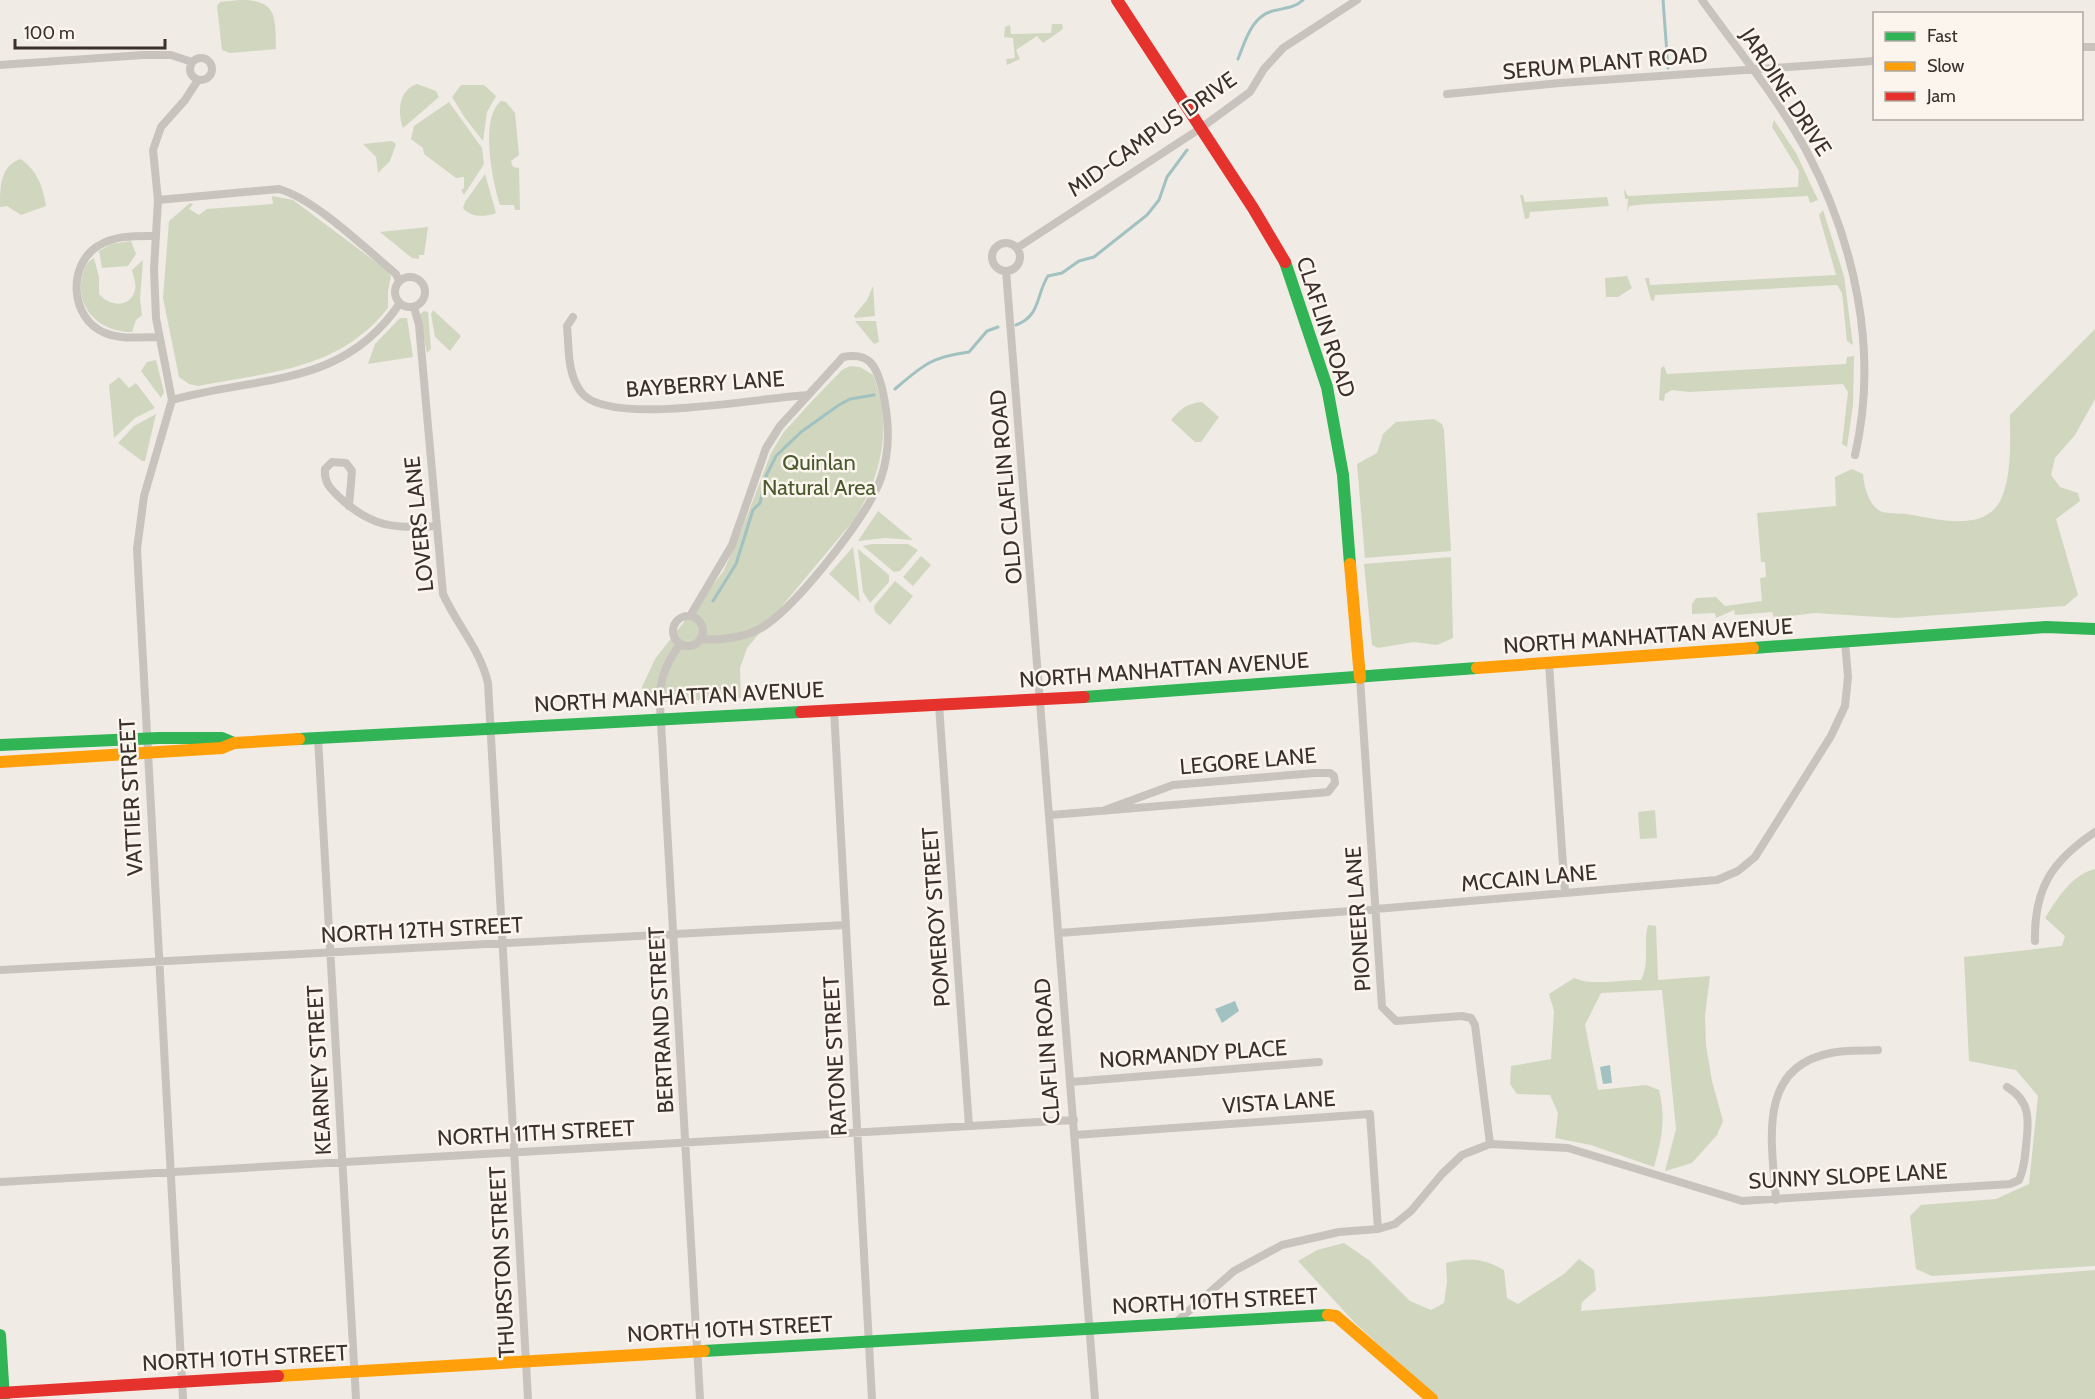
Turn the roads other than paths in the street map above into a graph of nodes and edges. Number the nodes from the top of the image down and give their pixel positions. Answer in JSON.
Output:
{"nodes":[{"id":1,"x":1117,"y":0,"type":"edge"},
{"id":2,"x":1357,"y":0,"type":"edge"},
{"id":3,"x":1702,"y":0,"type":"edge"},
{"id":4,"x":192,"y":62,"type":"junction"},
{"id":5,"x":1873,"y":62,"type":"edge"},
{"id":6,"x":0,"y":65,"type":"edge"},
{"id":7,"x":1753,"y":70,"type":"junction"},
{"id":8,"x":198,"y":80,"type":"junction"},
{"id":9,"x":1447,"y":94,"type":"dead end"},
{"id":10,"x":1201,"y":128,"type":"junction"},
{"id":11,"x":158,"y":200,"type":"junction"},
{"id":12,"x":156,"y":236,"type":"junction"},
{"id":13,"x":1017,"y":248,"type":"junction"},
{"id":14,"x":1006,"y":271,"type":"junction"},
{"id":15,"x":399,"y":281,"type":"junction"},
{"id":16,"x":400,"y":303,"type":"junction"},
{"id":17,"x":414,"y":307,"type":"junction"},
{"id":18,"x":573,"y":317,"type":"dead end"},
{"id":19,"x":159,"y":337,"type":"junction"},
{"id":20,"x":808,"y":395,"type":"junction"},
{"id":21,"x":172,"y":400,"type":"junction"},
{"id":22,"x":1855,"y":455,"type":"dead end"},
{"id":23,"x":349,"y":506,"type":"junction"},
{"id":24,"x":436,"y":526,"type":"junction"},
{"id":25,"x":690,"y":616,"type":"junction"},
{"id":26,"x":2095,"y":629,"type":"edge"},
{"id":27,"x":700,"y":639,"type":"junction"},
{"id":28,"x":1845,"y":642,"type":"junction"},
{"id":29,"x":680,"y":644,"type":"junction"},
{"id":30,"x":1549,"y":664,"type":"junction"},
{"id":31,"x":1360,"y":678,"type":"junction"},
{"id":32,"x":1042,"y":700,"type":"junction"},
{"id":33,"x":939,"y":705,"type":"junction"},
{"id":34,"x":834,"y":710,"type":"junction"},
{"id":35,"x":662,"y":719,"type":"junction"},
{"id":36,"x":490,"y":727,"type":"junction"},
{"id":37,"x":146,"y":738,"type":"junction"},
{"id":38,"x":318,"y":738,"type":"junction"},
{"id":39,"x":234,"y":743,"type":"junction"},
{"id":40,"x":0,"y":746,"type":"edge"},
{"id":41,"x":146,"y":753,"type":"junction"},
{"id":42,"x":0,"y":762,"type":"edge"},
{"id":43,"x":1105,"y":810,"type":"junction"},
{"id":44,"x":1051,"y":815,"type":"junction"},
{"id":45,"x":2095,"y":832,"type":"edge"},
{"id":46,"x":1565,"y":893,"type":"junction"},
{"id":47,"x":1375,"y":909,"type":"junction"},
{"id":48,"x":845,"y":925,"type":"junction"},
{"id":49,"x":1059,"y":933,"type":"junction"},
{"id":50,"x":674,"y":934,"type":"junction"},
{"id":51,"x":2035,"y":941,"type":"dead end"},
{"id":52,"x":502,"y":943,"type":"junction"},
{"id":53,"x":330,"y":953,"type":"junction"},
{"id":54,"x":158,"y":962,"type":"junction"},
{"id":55,"x":0,"y":970,"type":"edge"},
{"id":56,"x":1878,"y":1050,"type":"dead end"},
{"id":57,"x":1319,"y":1062,"type":"dead end"},
{"id":58,"x":1071,"y":1082,"type":"junction"},
{"id":59,"x":2007,"y":1087,"type":"dead end"},
{"id":60,"x":1074,"y":1120,"type":"junction"},
{"id":61,"x":969,"y":1126,"type":"junction"},
{"id":62,"x":857,"y":1133,"type":"junction"},
{"id":63,"x":1075,"y":1136,"type":"junction"},
{"id":64,"x":686,"y":1143,"type":"junction"},
{"id":65,"x":1490,"y":1144,"type":"junction"},
{"id":66,"x":514,"y":1152,"type":"junction"},
{"id":67,"x":342,"y":1162,"type":"junction"},
{"id":68,"x":170,"y":1172,"type":"junction"},
{"id":69,"x":0,"y":1182,"type":"edge"},
{"id":70,"x":1776,"y":1200,"type":"junction"},
{"id":71,"x":1378,"y":1229,"type":"junction"},
{"id":72,"x":1175,"y":1323,"type":"junction"},
{"id":73,"x":1090,"y":1329,"type":"junction"},
{"id":74,"x":0,"y":1335,"type":"edge"},
{"id":75,"x":868,"y":1342,"type":"junction"},
{"id":76,"x":698,"y":1352,"type":"junction"},
{"id":77,"x":526,"y":1362,"type":"junction"},
{"id":78,"x":354,"y":1372,"type":"junction"},
{"id":79,"x":182,"y":1382,"type":"junction"},
{"id":80,"x":2,"y":1395,"type":"edge"},
{"id":81,"x":183,"y":1399,"type":"edge"},
{"id":82,"x":356,"y":1399,"type":"edge"},
{"id":83,"x":528,"y":1399,"type":"edge"},
{"id":84,"x":700,"y":1399,"type":"edge"},
{"id":85,"x":872,"y":1399,"type":"edge"},
{"id":86,"x":1095,"y":1399,"type":"edge"},
{"id":87,"x":1432,"y":1399,"type":"edge"}],
"edges":[{"from":1,"to":10,"type":"street","name":"CLAFLIN ROAD"},
{"from":2,"to":10,"type":"street","name":"MID-CAMPUS DRIVE"},
{"from":3,"to":7,"type":"street","name":"JARDINE DRIVE"},
{"from":4,"to":6,"type":"street"},
{"from":4,"to":8,"type":"street"},
{"from":4,"to":8,"type":"street"},
{"from":5,"to":7,"type":"street","name":"SERUM PLANT ROAD"},
{"from":7,"to":9,"type":"street","name":"SERUM PLANT ROAD"},
{"from":7,"to":22,"type":"street","name":"JARDINE DRIVE"},
{"from":8,"to":11,"type":"street"},
{"from":10,"to":13,"type":"street","name":"MID-CAMPUS DRIVE"},
{"from":10,"to":31,"type":"street","name":"CLAFLIN ROAD"},
{"from":11,"to":12,"type":"street","name":"VATTIER STREET"},
{"from":11,"to":15,"type":"street"},
{"from":12,"to":19,"type":"street","name":"VATTIER STREET"},
{"from":12,"to":19,"type":"street"},
{"from":13,"to":14,"type":"street"},
{"from":13,"to":14,"type":"street"},
{"from":14,"to":32,"type":"street","name":"OLD CLAFLIN ROAD"},
{"from":15,"to":16,"type":"street"},
{"from":15,"to":17,"type":"street"},
{"from":16,"to":17,"type":"street"},
{"from":16,"to":21,"type":"street"},
{"from":17,"to":24,"type":"street","name":"LOVERS LANE"},
{"from":18,"to":20,"type":"street","name":"BAYBERRY LANE"},
{"from":19,"to":21,"type":"street","name":"VATTIER STREET"},
{"from":20,"to":25,"type":"street"},
{"from":20,"to":27,"type":"street"},
{"from":21,"to":37,"type":"street","name":"VATTIER STREET"},
{"from":23,"to":23,"type":"street"},
{"from":23,"to":24,"type":"street"},
{"from":24,"to":36,"type":"street","name":"LOVERS LANE"},
{"from":25,"to":27,"type":"street"},
{"from":25,"to":29,"type":"street"},
{"from":26,"to":28,"type":"street","name":"NORTH MANHATTAN AVENUE"},
{"from":27,"to":29,"type":"street"},
{"from":28,"to":30,"type":"street","name":"NORTH MANHATTAN AVENUE"},
{"from":28,"to":46,"type":"street","name":"MCCAIN LANE"},
{"from":29,"to":35,"type":"street","name":"BERTRAND STREET"},
{"from":30,"to":31,"type":"street","name":"NORTH MANHATTAN AVENUE"},
{"from":30,"to":46,"type":"street"},
{"from":31,"to":32,"type":"street","name":"NORTH MANHATTAN AVENUE"},
{"from":31,"to":47,"type":"street","name":"PIONEER LANE"},
{"from":32,"to":33,"type":"street","name":"NORTH MANHATTAN AVENUE"},
{"from":32,"to":44,"type":"street","name":"CLAFLIN ROAD"},
{"from":33,"to":34,"type":"street","name":"NORTH MANHATTAN AVENUE"},
{"from":33,"to":61,"type":"street","name":"POMEROY STREET"},
{"from":34,"to":35,"type":"street","name":"NORTH MANHATTAN AVENUE"},
{"from":34,"to":48,"type":"street","name":"RATONE STREET"},
{"from":35,"to":36,"type":"street","name":"NORTH MANHATTAN AVENUE"},
{"from":35,"to":50,"type":"street","name":"BERTRAND STREET"},
{"from":36,"to":38,"type":"street","name":"NORTH MANHATTAN AVENUE"},
{"from":36,"to":52,"type":"street","name":"THURSTON STREET"},
{"from":37,"to":39,"type":"street","name":"NORTH MANHATTAN AVENUE"},
{"from":37,"to":40,"type":"street","name":"NORTH MANHATTAN AVENUE"},
{"from":37,"to":41,"type":"street","name":"VATTIER STREET"},
{"from":38,"to":39,"type":"street","name":"NORTH MANHATTAN AVENUE"},
{"from":38,"to":53,"type":"street","name":"KEARNEY STREET"},
{"from":39,"to":41,"type":"street","name":"NORTH MANHATTAN AVENUE"},
{"from":41,"to":42,"type":"street","name":"NORTH MANHATTAN AVENUE"},
{"from":41,"to":54,"type":"street","name":"VATTIER STREET"},
{"from":43,"to":43,"type":"street","name":"LEGORE LANE"},
{"from":43,"to":44,"type":"street","name":"LEGORE LANE"},
{"from":44,"to":49,"type":"street","name":"CLAFLIN ROAD"},
{"from":45,"to":51,"type":"street"},
{"from":46,"to":47,"type":"street","name":"MCCAIN LANE"},
{"from":47,"to":49,"type":"street","name":"MCCAIN LANE"},
{"from":47,"to":65,"type":"street","name":"PIONEER LANE"},
{"from":48,"to":50,"type":"street","name":"NORTH 12TH STREET"},
{"from":48,"to":62,"type":"street","name":"RATONE STREET"},
{"from":49,"to":58,"type":"street","name":"CLAFLIN ROAD"},
{"from":50,"to":52,"type":"street","name":"NORTH 12TH STREET"},
{"from":50,"to":64,"type":"street","name":"BERTRAND STREET"},
{"from":52,"to":53,"type":"street","name":"NORTH 12TH STREET"},
{"from":52,"to":66,"type":"street","name":"THURSTON STREET"},
{"from":53,"to":54,"type":"street","name":"NORTH 12TH STREET"},
{"from":53,"to":67,"type":"street","name":"KEARNEY STREET"},
{"from":54,"to":55,"type":"street","name":"NORTH 12TH STREET"},
{"from":54,"to":68,"type":"street","name":"VATTIER STREET"},
{"from":56,"to":70,"type":"street"},
{"from":57,"to":58,"type":"street","name":"NORMANDY PLACE"},
{"from":58,"to":60,"type":"street","name":"CLAFLIN ROAD"},
{"from":59,"to":70,"type":"street","name":"SUNNY SLOPE LANE"},
{"from":60,"to":61,"type":"street","name":"NORTH 11TH STREET"},
{"from":60,"to":63,"type":"street","name":"CLAFLIN ROAD"},
{"from":61,"to":62,"type":"street","name":"NORTH 11TH STREET"},
{"from":62,"to":64,"type":"street","name":"NORTH 11TH STREET"},
{"from":62,"to":75,"type":"street","name":"RATONE STREET"},
{"from":63,"to":71,"type":"street","name":"VISTA LANE"},
{"from":63,"to":73,"type":"street","name":"CLAFLIN ROAD"},
{"from":64,"to":66,"type":"street","name":"NORTH 11TH STREET"},
{"from":64,"to":76,"type":"street","name":"BERTRAND STREET"},
{"from":65,"to":70,"type":"street","name":"SUNNY SLOPE LANE"},
{"from":65,"to":71,"type":"street","name":"SUNNY SLOPE LANE"},
{"from":66,"to":67,"type":"street","name":"NORTH 11TH STREET"},
{"from":66,"to":77,"type":"street","name":"THURSTON STREET"},
{"from":67,"to":68,"type":"street","name":"NORTH 11TH STREET"},
{"from":67,"to":78,"type":"street","name":"KEARNEY STREET"},
{"from":68,"to":69,"type":"street","name":"NORTH 11TH STREET"},
{"from":68,"to":79,"type":"street","name":"VATTIER STREET"},
{"from":71,"to":72,"type":"street","name":"SUNNY SLOPE LANE"},
{"from":72,"to":73,"type":"street","name":"NORTH 10TH STREET"},
{"from":72,"to":87,"type":"street","name":"NORTH 10TH STREET"},
{"from":73,"to":75,"type":"street","name":"NORTH 10TH STREET"},
{"from":73,"to":86,"type":"street","name":"CLAFLIN ROAD"},
{"from":74,"to":80,"type":"street"},
{"from":75,"to":76,"type":"street","name":"NORTH 10TH STREET"},
{"from":75,"to":85,"type":"street","name":"RATONE STREET"},
{"from":76,"to":77,"type":"street","name":"NORTH 10TH STREET"},
{"from":76,"to":84,"type":"street","name":"BERTRAND STREET"},
{"from":77,"to":78,"type":"street","name":"NORTH 10TH STREET"},
{"from":77,"to":83,"type":"street","name":"THURSTON STREET"},
{"from":78,"to":79,"type":"street","name":"NORTH 10TH STREET"},
{"from":78,"to":82,"type":"street","name":"KEARNEY STREET"},
{"from":79,"to":80,"type":"street","name":"NORTH 10TH STREET"},
{"from":79,"to":81,"type":"street","name":"VATTIER STREET"}]}
